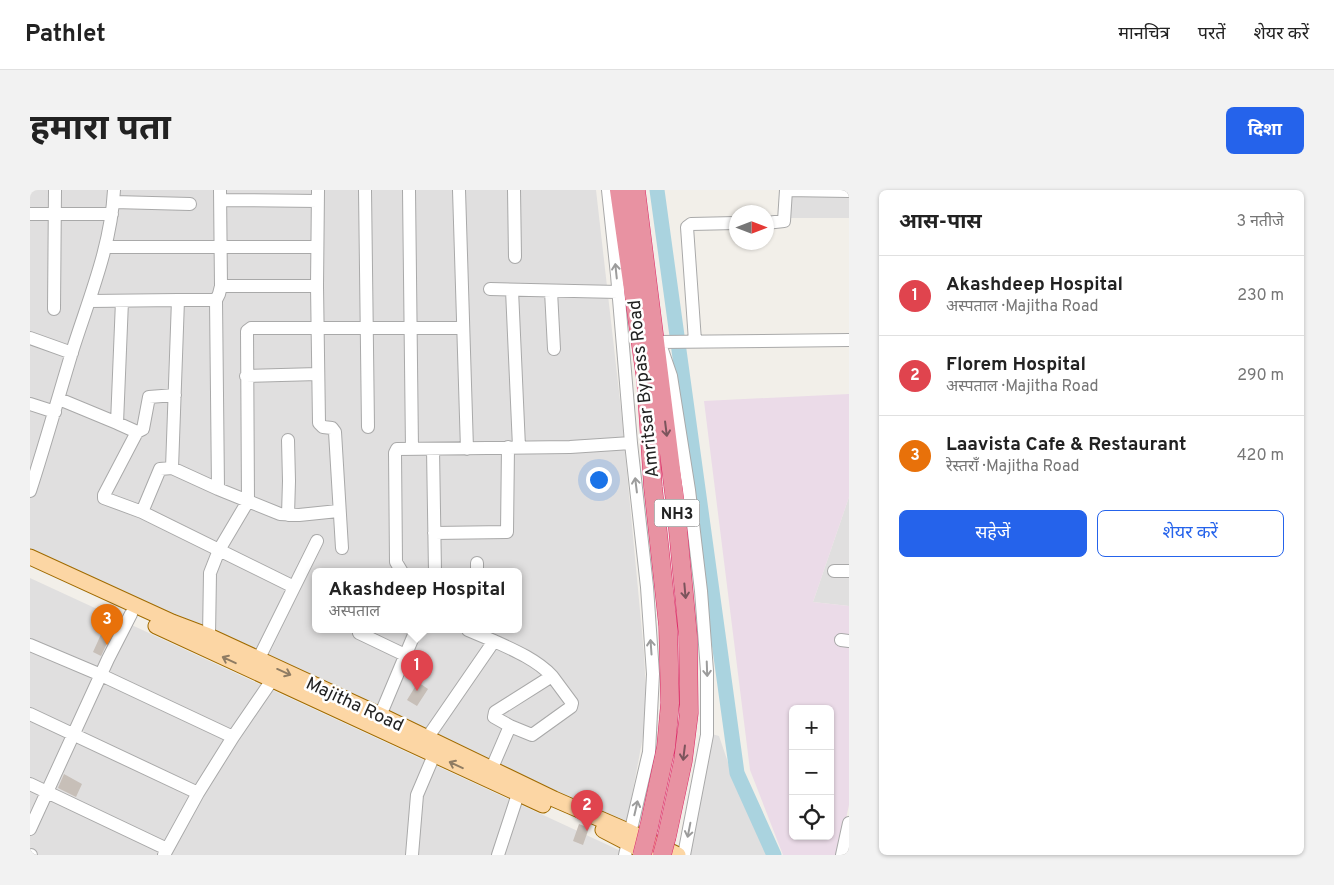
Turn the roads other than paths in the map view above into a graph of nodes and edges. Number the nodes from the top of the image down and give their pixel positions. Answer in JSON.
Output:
{"nodes":[{"id":1,"x":55,"y":190,"type":"edge"},
{"id":2,"x":365,"y":190,"type":"edge"},
{"id":3,"x":409,"y":190,"type":"edge"},
{"id":4,"x":459,"y":190,"type":"edge"},
{"id":5,"x":514,"y":190,"type":"edge"},
{"id":6,"x":608,"y":190,"type":"edge"},
{"id":7,"x":619,"y":190,"type":"edge"},
{"id":8,"x":636,"y":190,"type":"edge"},
{"id":9,"x":786,"y":190,"type":"edge"},
{"id":10,"x":849,"y":190,"type":"edge"},
{"id":11,"x":220,"y":195,"type":"edge"},
{"id":12,"x":318,"y":195,"type":"edge"},
{"id":13,"x":113,"y":202,"type":"edge"},
{"id":14,"x":190,"y":204,"type":"dead end"},
{"id":15,"x":30,"y":214,"type":"edge"},
{"id":16,"x":55,"y":214,"type":"junction"},
{"id":17,"x":774,"y":222,"type":"edge"},
{"id":18,"x":729,"y":223,"type":"edge"},
{"id":19,"x":106,"y":247,"type":"junction"},
{"id":20,"x":317,"y":247,"type":"junction"},
{"id":21,"x":220,"y":248,"type":"junction"},
{"id":22,"x":515,"y":257,"type":"dead end"},
{"id":23,"x":221,"y":286,"type":"junction"},
{"id":24,"x":317,"y":286,"type":"junction"},
{"id":25,"x":490,"y":289,"type":"dead end"},
{"id":26,"x":512,"y":290,"type":"junction"},
{"id":27,"x":551,"y":291,"type":"junction"},
{"id":28,"x":618,"y":292,"type":"junction"},
{"id":29,"x":178,"y":300,"type":"junction"},
{"id":30,"x":216,"y":300,"type":"junction"},
{"id":31,"x":90,"y":301,"type":"junction"},
{"id":32,"x":122,"y":301,"type":"junction"},
{"id":33,"x":54,"y":309,"type":"dead end"},
{"id":34,"x":319,"y":328,"type":"junction"},
{"id":35,"x":367,"y":328,"type":"junction"},
{"id":36,"x":463,"y":328,"type":"junction"},
{"id":37,"x":412,"y":329,"type":"junction"},
{"id":38,"x":661,"y":337,"type":"junction"},
{"id":39,"x":30,"y":338,"type":"edge"},
{"id":40,"x":849,"y":340,"type":"edge"},
{"id":41,"x":692,"y":341,"type":"junction"},
{"id":42,"x":554,"y":349,"type":"dead end"},
{"id":43,"x":72,"y":352,"type":"junction"},
{"id":44,"x":318,"y":374,"type":"junction"},
{"id":45,"x":246,"y":376,"type":"junction"},
{"id":46,"x":175,"y":395,"type":"junction"},
{"id":47,"x":59,"y":399,"type":"junction"},
{"id":48,"x":30,"y":404,"type":"edge"},
{"id":49,"x":55,"y":412,"type":"junction"},
{"id":50,"x":117,"y":422,"type":"junction"},
{"id":51,"x":368,"y":427,"type":"dead end"},
{"id":52,"x":137,"y":432,"type":"junction"},
{"id":53,"x":288,"y":440,"type":"dead end"},
{"id":54,"x":631,"y":443,"type":"junction"},
{"id":55,"x":513,"y":447,"type":"junction"},
{"id":56,"x":412,"y":449,"type":"junction"},
{"id":57,"x":433,"y":449,"type":"junction"},
{"id":58,"x":467,"y":449,"type":"junction"},
{"id":59,"x":172,"y":468,"type":"junction"},
{"id":60,"x":32,"y":475,"type":"edge"},
{"id":61,"x":218,"y":489,"type":"junction"},
{"id":62,"x":30,"y":490,"type":"edge"},
{"id":63,"x":248,"y":502,"type":"junction"},
{"id":64,"x":338,"y":511,"type":"junction"},
{"id":65,"x":142,"y":512,"type":"junction"},
{"id":66,"x":288,"y":516,"type":"junction"},
{"id":67,"x":434,"y":533,"type":"junction"},
{"id":68,"x":317,"y":540,"type":"dead end"},
{"id":69,"x":342,"y":548,"type":"dead end"},
{"id":70,"x":219,"y":550,"type":"junction"},
{"id":71,"x":30,"y":557,"type":"edge"},
{"id":72,"x":30,"y":567,"type":"edge"},
{"id":73,"x":400,"y":568,"type":"edge"},
{"id":74,"x":435,"y":568,"type":"edge"},
{"id":75,"x":834,"y":570,"type":"dead end"},
{"id":76,"x":849,"y":571,"type":"edge"},
{"id":77,"x":294,"y":587,"type":"junction"},
{"id":78,"x":131,"y":614,"type":"junction"},
{"id":79,"x":359,"y":633,"type":"dead end"},
{"id":80,"x":415,"y":633,"type":"edge"},
{"id":81,"x":474,"y":633,"type":"edge"},
{"id":82,"x":208,"y":636,"type":"junction"},
{"id":83,"x":494,"y":642,"type":"junction"},
{"id":84,"x":30,"y":645,"type":"edge"},
{"id":85,"x":405,"y":655,"type":"junction"},
{"id":86,"x":255,"y":665,"type":"junction"},
{"id":87,"x":101,"y":675,"type":"junction"},
{"id":88,"x":552,"y":676,"type":"junction"},
{"id":89,"x":272,"y":680,"type":"junction"},
{"id":90,"x":30,"y":714,"type":"edge"},
{"id":91,"x":377,"y":721,"type":"junction"},
{"id":92,"x":510,"y":726,"type":"junction"},
{"id":93,"x":74,"y":734,"type":"junction"},
{"id":94,"x":233,"y":737,"type":"junction"},
{"id":95,"x":427,"y":747,"type":"junction"},
{"id":96,"x":489,"y":774,"type":"junction"},
{"id":97,"x":30,"y":784,"type":"edge"},
{"id":98,"x":48,"y":792,"type":"junction"},
{"id":99,"x":198,"y":793,"type":"junction"},
{"id":100,"x":518,"y":794,"type":"junction"},
{"id":101,"x":849,"y":823,"type":"edge"},
{"id":102,"x":30,"y":829,"type":"edge"},
{"id":103,"x":628,"y":843,"type":"edge"},
{"id":104,"x":165,"y":852,"type":"edge"},
{"id":105,"x":412,"y":855,"type":"edge"},
{"id":106,"x":498,"y":855,"type":"edge"},
{"id":107,"x":642,"y":855,"type":"edge"},
{"id":108,"x":651,"y":855,"type":"edge"},
{"id":109,"x":662,"y":855,"type":"edge"},
{"id":110,"x":678,"y":855,"type":"edge"},
{"id":111,"x":684,"y":855,"type":"edge"},
{"id":112,"x":843,"y":855,"type":"edge"},
{"id":113,"x":849,"y":855,"type":"edge"}],
"edges":[{"from":1,"to":16,"type":"street"},
{"from":2,"to":35,"type":"street"},
{"from":3,"to":37,"type":"street"},
{"from":4,"to":36,"type":"street"},
{"from":5,"to":22,"type":"street"},
{"from":28,"to":6,"type":"street","one_way":true},
{"from":7,"to":107,"type":"highway","name":"Amritsar Bypass Road","number":"NH3","bridge":true},
{"from":8,"to":38,"type":"highway","name":"Amritsar Bypass Road","number":"NH3"},
{"from":9,"to":10,"type":"street"},
{"from":9,"to":17,"type":"street"},
{"from":11,"to":12,"type":"street"},
{"from":11,"to":21,"type":"street"},
{"from":12,"to":20,"type":"street"},
{"from":13,"to":14,"type":"street"},
{"from":13,"to":16,"type":"street"},
{"from":13,"to":19,"type":"street"},
{"from":15,"to":16,"type":"street"},
{"from":16,"to":33,"type":"street"},
{"from":18,"to":41,"type":"street"},
{"from":19,"to":21,"type":"street"},
{"from":19,"to":31,"type":"street"},
{"from":20,"to":21,"type":"street"},
{"from":20,"to":24,"type":"street"},
{"from":21,"to":23,"type":"street"},
{"from":23,"to":24,"type":"street"},
{"from":23,"to":30,"type":"street"},
{"from":24,"to":34,"type":"street"},
{"from":25,"to":26,"type":"street"},
{"from":26,"to":27,"type":"street"},
{"from":26,"to":55,"type":"street"},
{"from":27,"to":28,"type":"street"},
{"from":27,"to":42,"type":"street"},
{"from":28,"to":54,"type":"street"},
{"from":29,"to":30,"type":"street"},
{"from":29,"to":32,"type":"street"},
{"from":29,"to":46,"type":"street"},
{"from":30,"to":61,"type":"street"},
{"from":31,"to":32,"type":"street"},
{"from":31,"to":43,"type":"street"},
{"from":32,"to":50,"type":"street"},
{"from":34,"to":35,"type":"street"},
{"from":34,"to":44,"type":"street"},
{"from":34,"to":45,"type":"street"},
{"from":35,"to":37,"type":"street"},
{"from":35,"to":51,"type":"street"},
{"from":36,"to":37,"type":"street"},
{"from":36,"to":58,"type":"street"},
{"from":37,"to":56,"type":"street"},
{"from":38,"to":41,"type":"street"},
{"from":38,"to":109,"type":"highway","name":"Amritsar Bypass Road","number":"NH3","one_way":true,"bridge":true},
{"from":38,"to":111,"type":"street","one_way":true},
{"from":39,"to":43,"type":"street"},
{"from":40,"to":41,"type":"street"},
{"from":43,"to":47,"type":"street"},
{"from":44,"to":45,"type":"street"},
{"from":44,"to":64,"type":"street"},
{"from":45,"to":63,"type":"street"},
{"from":46,"to":52,"type":"street"},
{"from":46,"to":59,"type":"street"},
{"from":47,"to":49,"type":"street"},
{"from":47,"to":50,"type":"street"},
{"from":48,"to":49,"type":"street"},
{"from":49,"to":60,"type":"street"},
{"from":50,"to":52,"type":"street"},
{"from":52,"to":65,"type":"street"},
{"from":53,"to":66,"type":"street"},
{"from":54,"to":55,"type":"street"},
{"from":103,"to":54,"type":"street","one_way":true},
{"from":55,"to":58,"type":"street"},
{"from":55,"to":67,"type":"street"},
{"from":56,"to":57,"type":"street"},
{"from":56,"to":73,"type":"street"},
{"from":57,"to":58,"type":"street"},
{"from":57,"to":67,"type":"street"},
{"from":59,"to":61,"type":"street"},
{"from":59,"to":65,"type":"street"},
{"from":60,"to":62,"type":"street"},
{"from":61,"to":63,"type":"street"},
{"from":63,"to":66,"type":"street"},
{"from":63,"to":70,"type":"street"},
{"from":64,"to":66,"type":"street"},
{"from":64,"to":69,"type":"street"},
{"from":65,"to":70,"type":"street"},
{"from":67,"to":74,"type":"street"},
{"from":68,"to":77,"type":"street"},
{"from":70,"to":77,"type":"street"},
{"from":70,"to":82,"type":"street"},
{"from":71,"to":82,"type":"main road","name":"Majitha Road"},
{"from":72,"to":78,"type":"main road","name":"Majitha Road"},
{"from":75,"to":76,"type":"street"},
{"from":77,"to":86,"type":"street"},
{"from":86,"to":78,"type":"main road","name":"Majitha Road","one_way":true},
{"from":78,"to":87,"type":"street"},
{"from":79,"to":85,"type":"street"},
{"from":80,"to":85,"type":"street"},
{"from":81,"to":83,"type":"street"},
{"from":82,"to":86,"type":"main road","name":"Majitha Road"},
{"from":83,"to":88,"type":"street"},
{"from":83,"to":95,"type":"street"},
{"from":84,"to":87,"type":"street"},
{"from":85,"to":91,"type":"street"},
{"from":86,"to":89,"type":"main road","name":"Majitha Road"},
{"from":86,"to":91,"type":"main road","name":"Majitha Road","one_way":true},
{"from":87,"to":93,"type":"street"},
{"from":87,"to":94,"type":"street"},
{"from":88,"to":92,"type":"street"},
{"from":88,"to":92,"type":"street"},
{"from":89,"to":91,"type":"main road","name":"Majitha Road"},
{"from":89,"to":94,"type":"street"},
{"from":90,"to":93,"type":"street"},
{"from":91,"to":95,"type":"main road","name":"Majitha Road"},
{"from":92,"to":96,"type":"street"},
{"from":93,"to":98,"type":"street"},
{"from":93,"to":99,"type":"street"},
{"from":94,"to":99,"type":"street"},
{"from":95,"to":96,"type":"main road","name":"Majitha Road"},
{"from":95,"to":105,"type":"street"},
{"from":96,"to":100,"type":"main road","name":"Majitha Road"},
{"from":96,"to":103,"type":"main road","name":"Majitha Road"},
{"from":97,"to":98,"type":"street"},
{"from":98,"to":102,"type":"street"},
{"from":98,"to":104,"type":"street"},
{"from":99,"to":104,"type":"street"},
{"from":100,"to":103,"type":"main road","name":"Majitha Road"},
{"from":100,"to":106,"type":"street"},
{"from":101,"to":112,"type":"street"},
{"from":103,"to":108,"type":"main road","name":"Majitha Road"},
{"from":103,"to":110,"type":"main road","name":"Majitha Road"},
{"from":112,"to":113,"type":"street"}]}
